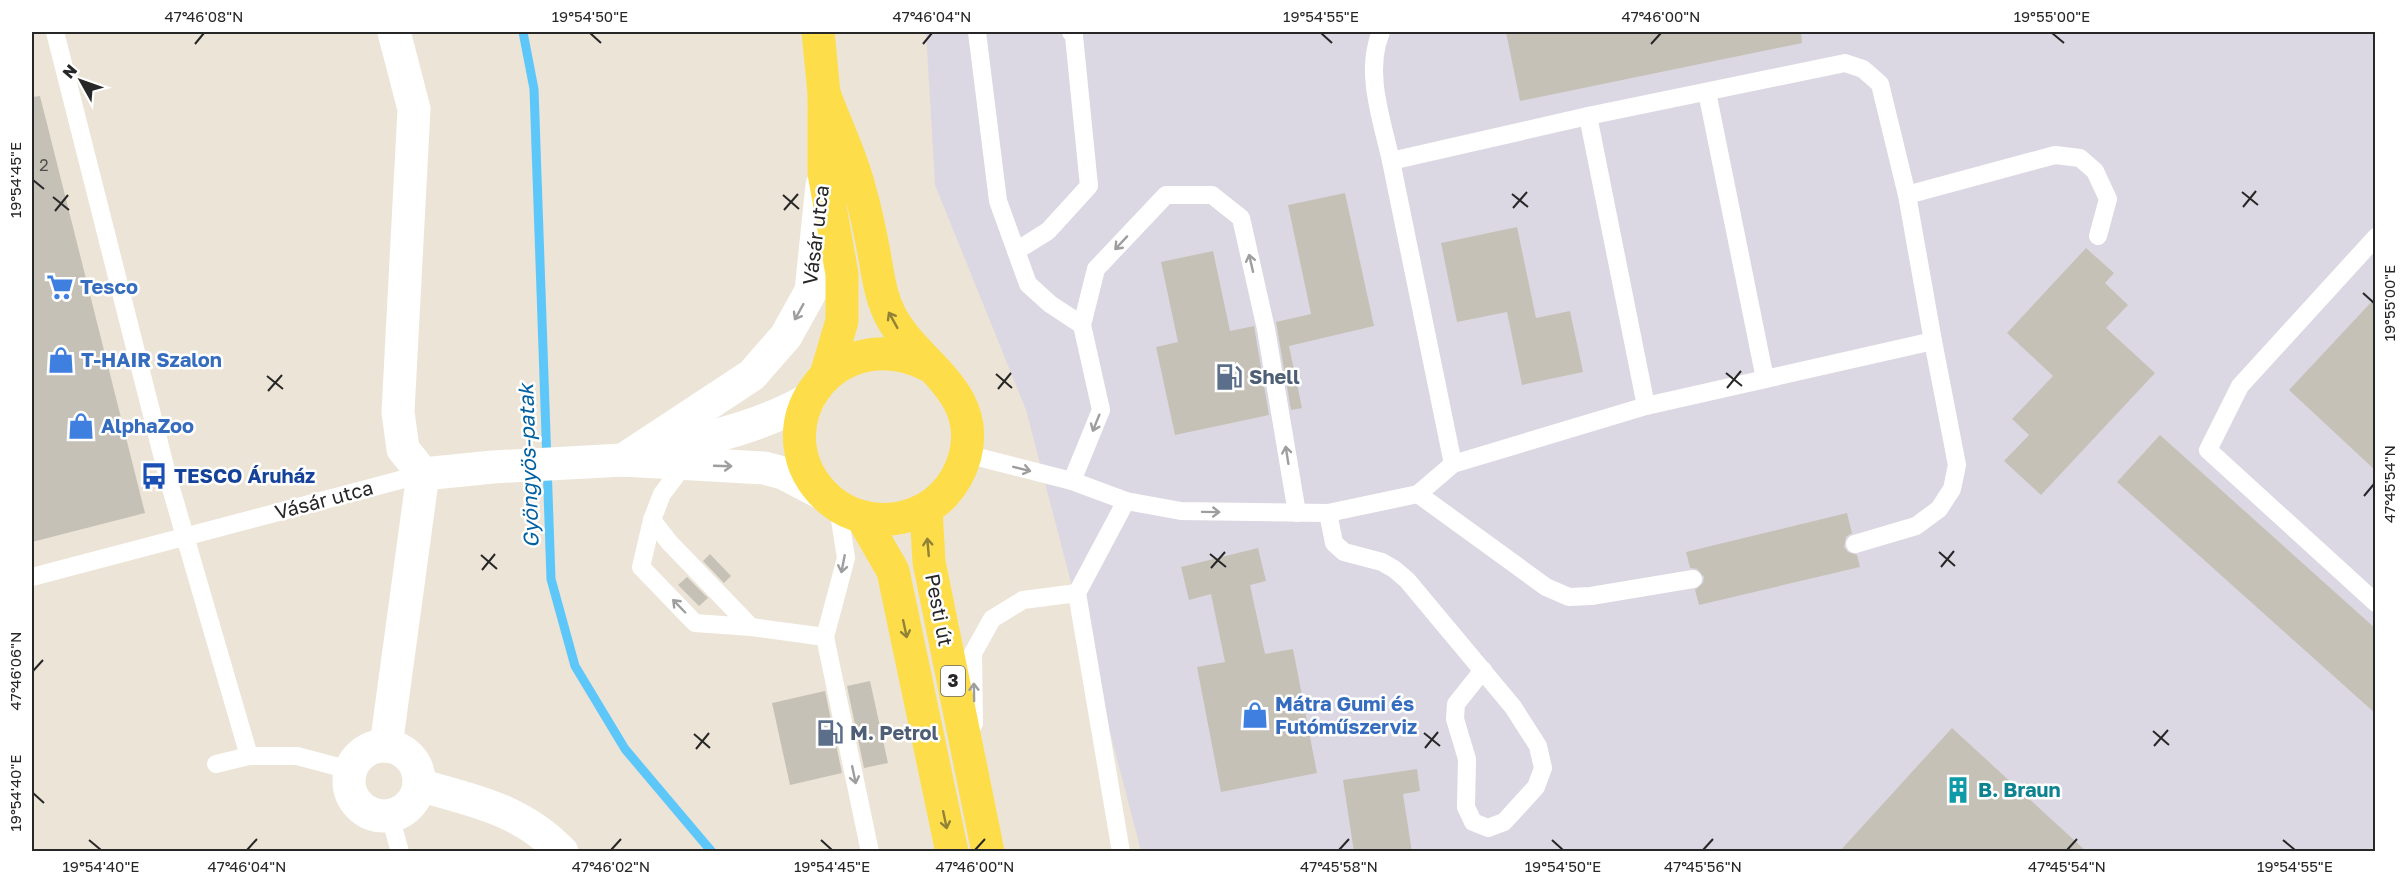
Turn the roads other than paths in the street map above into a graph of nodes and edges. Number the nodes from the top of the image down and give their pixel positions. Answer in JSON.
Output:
{"nodes":[{"id":1,"x":55,"y":32,"type":"edge"},
{"id":2,"x":394,"y":32,"type":"edge"},
{"id":3,"x":818,"y":32,"type":"edge"},
{"id":4,"x":977,"y":32,"type":"edge"},
{"id":5,"x":1071,"y":32,"type":"edge"},
{"id":6,"x":1381,"y":32,"type":"edge"},
{"id":7,"x":824,"y":93,"type":"junction"},
{"id":8,"x":1707,"y":93,"type":"junction"},
{"id":9,"x":1588,"y":116,"type":"junction"},
{"id":10,"x":1391,"y":161,"type":"junction"},
{"id":11,"x":824,"y":173,"type":"junction"},
{"id":12,"x":1907,"y":195,"type":"junction"},
{"id":13,"x":2098,"y":236,"type":"dead end"},
{"id":14,"x":2376,"y":237,"type":"edge"},
{"id":15,"x":1016,"y":251,"type":"junction"},
{"id":16,"x":1082,"y":325,"type":"junction"},
{"id":17,"x":1933,"y":341,"type":"junction"},
{"id":18,"x":930,"y":366,"type":"junction"},
{"id":19,"x":1765,"y":379,"type":"junction"},
{"id":20,"x":817,"y":387,"type":"junction"},
{"id":21,"x":1646,"y":406,"type":"junction"},
{"id":22,"x":966,"y":454,"type":"junction"},
{"id":23,"x":612,"y":460,"type":"junction"},
{"id":24,"x":1453,"y":464,"type":"junction"},
{"id":25,"x":684,"y":465,"type":"junction"},
{"id":26,"x":423,"y":474,"type":"junction"},
{"id":27,"x":1072,"y":481,"type":"junction"},
{"id":28,"x":1418,"y":494,"type":"junction"},
{"id":29,"x":1126,"y":501,"type":"junction"},
{"id":30,"x":841,"y":506,"type":"junction"},
{"id":31,"x":926,"y":508,"type":"junction"},
{"id":32,"x":1297,"y":513,"type":"junction"},
{"id":33,"x":1328,"y":513,"type":"junction"},
{"id":34,"x":652,"y":520,"type":"junction"},
{"id":35,"x":185,"y":537,"type":"junction"},
{"id":36,"x":1855,"y":544,"type":"dead end"},
{"id":37,"x":32,"y":577,"type":"edge"},
{"id":38,"x":1693,"y":579,"type":"dead end"},
{"id":39,"x":1077,"y":593,"type":"junction"},
{"id":40,"x":2376,"y":603,"type":"edge"},
{"id":41,"x":751,"y":627,"type":"junction"},
{"id":42,"x":825,"y":637,"type":"junction"},
{"id":43,"x":1483,"y":670,"type":"junction"},
{"id":44,"x":386,"y":746,"type":"junction"},
{"id":45,"x":249,"y":756,"type":"junction"},
{"id":46,"x":216,"y":764,"type":"dead end"},
{"id":47,"x":350,"y":770,"type":"junction"},
{"id":48,"x":419,"y":785,"type":"junction"},
{"id":49,"x":975,"y":792,"type":"junction"},
{"id":50,"x":390,"y":816,"type":"junction"},
{"id":51,"x":400,"y":852,"type":"edge"},
{"id":52,"x":562,"y":852,"type":"edge"},
{"id":53,"x":870,"y":852,"type":"edge"},
{"id":54,"x":952,"y":852,"type":"edge"},
{"id":55,"x":988,"y":852,"type":"edge"},
{"id":56,"x":1121,"y":852,"type":"edge"}],
"edges":[{"from":1,"to":35,"type":"lane"},
{"from":2,"to":26,"type":"street"},
{"from":3,"to":7,"type":"main road","name":"Pesti út","number":"3"},
{"from":4,"to":15,"type":"lane"},
{"from":5,"to":15,"type":"lane"},
{"from":6,"to":10,"type":"lane"},
{"from":7,"to":11,"type":"main road","name":"Pesti út","number":"3"},
{"from":18,"to":7,"type":"main road","name":"Pesti út","number":"3","one_way":true},
{"from":8,"to":9,"type":"lane"},
{"from":8,"to":12,"type":"lane"},
{"from":8,"to":19,"type":"lane"},
{"from":9,"to":10,"type":"lane"},
{"from":9,"to":21,"type":"lane"},
{"from":10,"to":24,"type":"lane"},
{"from":11,"to":20,"type":"main road","name":"Pesti út","number":"3"},
{"from":11,"to":23,"type":"street","name":"Vásár utca","one_way":true},
{"from":12,"to":13,"type":"lane"},
{"from":12,"to":17,"type":"lane"},
{"from":14,"to":40,"type":"lane"},
{"from":15,"to":16,"type":"lane"},
{"from":16,"to":27,"type":"lane","one_way":true},
{"from":32,"to":16,"type":"lane","one_way":true},
{"from":17,"to":19,"type":"lane"},
{"from":17,"to":36,"type":"lane"},
{"from":18,"to":20,"type":"main road","name":"Pesti út","number":"3"},
{"from":18,"to":22,"type":"main road","name":"Pesti út","number":"3"},
{"from":19,"to":21,"type":"lane"},
{"from":20,"to":23,"type":"street","name":"Vásár utca"},
{"from":20,"to":30,"type":"main road","name":"Pesti út","number":"3"},
{"from":21,"to":24,"type":"lane"},
{"from":22,"to":27,"type":"lane","one_way":true},
{"from":22,"to":31,"type":"main road","name":"Pesti út","number":"3"},
{"from":23,"to":25,"type":"street","name":"Vásár utca"},
{"from":23,"to":26,"type":"street","name":"Vásár utca"},
{"from":24,"to":28,"type":"lane"},
{"from":25,"to":30,"type":"street","name":"Vásár utca","one_way":true},
{"from":25,"to":34,"type":"lane"},
{"from":26,"to":35,"type":"lane","name":"Vásár utca"},
{"from":26,"to":44,"type":"street"},
{"from":27,"to":29,"type":"lane"},
{"from":28,"to":33,"type":"lane"},
{"from":28,"to":38,"type":"lane"},
{"from":29,"to":32,"type":"lane","one_way":true},
{"from":29,"to":39,"type":"lane"},
{"from":30,"to":31,"type":"main road","name":"Pesti út","number":"3"},
{"from":30,"to":42,"type":"lane","one_way":true},
{"from":30,"to":54,"type":"main road","name":"Pesti út","number":"3","one_way":true},
{"from":49,"to":31,"type":"main road","name":"Pesti út","number":"3","one_way":true},
{"from":32,"to":33,"type":"lane"},
{"from":33,"to":43,"type":"lane"},
{"from":34,"to":41,"type":"lane"},
{"from":41,"to":34,"type":"lane","one_way":true},
{"from":35,"to":37,"type":"lane","name":"Vásár utca"},
{"from":35,"to":45,"type":"lane"},
{"from":49,"to":39,"type":"lane","one_way":true},
{"from":39,"to":56,"type":"lane"},
{"from":41,"to":42,"type":"lane"},
{"from":42,"to":53,"type":"lane","one_way":true},
{"from":43,"to":43,"type":"lane"},
{"from":44,"to":47,"type":"street"},
{"from":44,"to":48,"type":"street"},
{"from":45,"to":46,"type":"lane"},
{"from":45,"to":47,"type":"lane"},
{"from":47,"to":50,"type":"street"},
{"from":48,"to":50,"type":"street"},
{"from":48,"to":52,"type":"street"},
{"from":49,"to":55,"type":"main road","name":"Pesti út","number":"3"},
{"from":50,"to":51,"type":"lane"}]}
